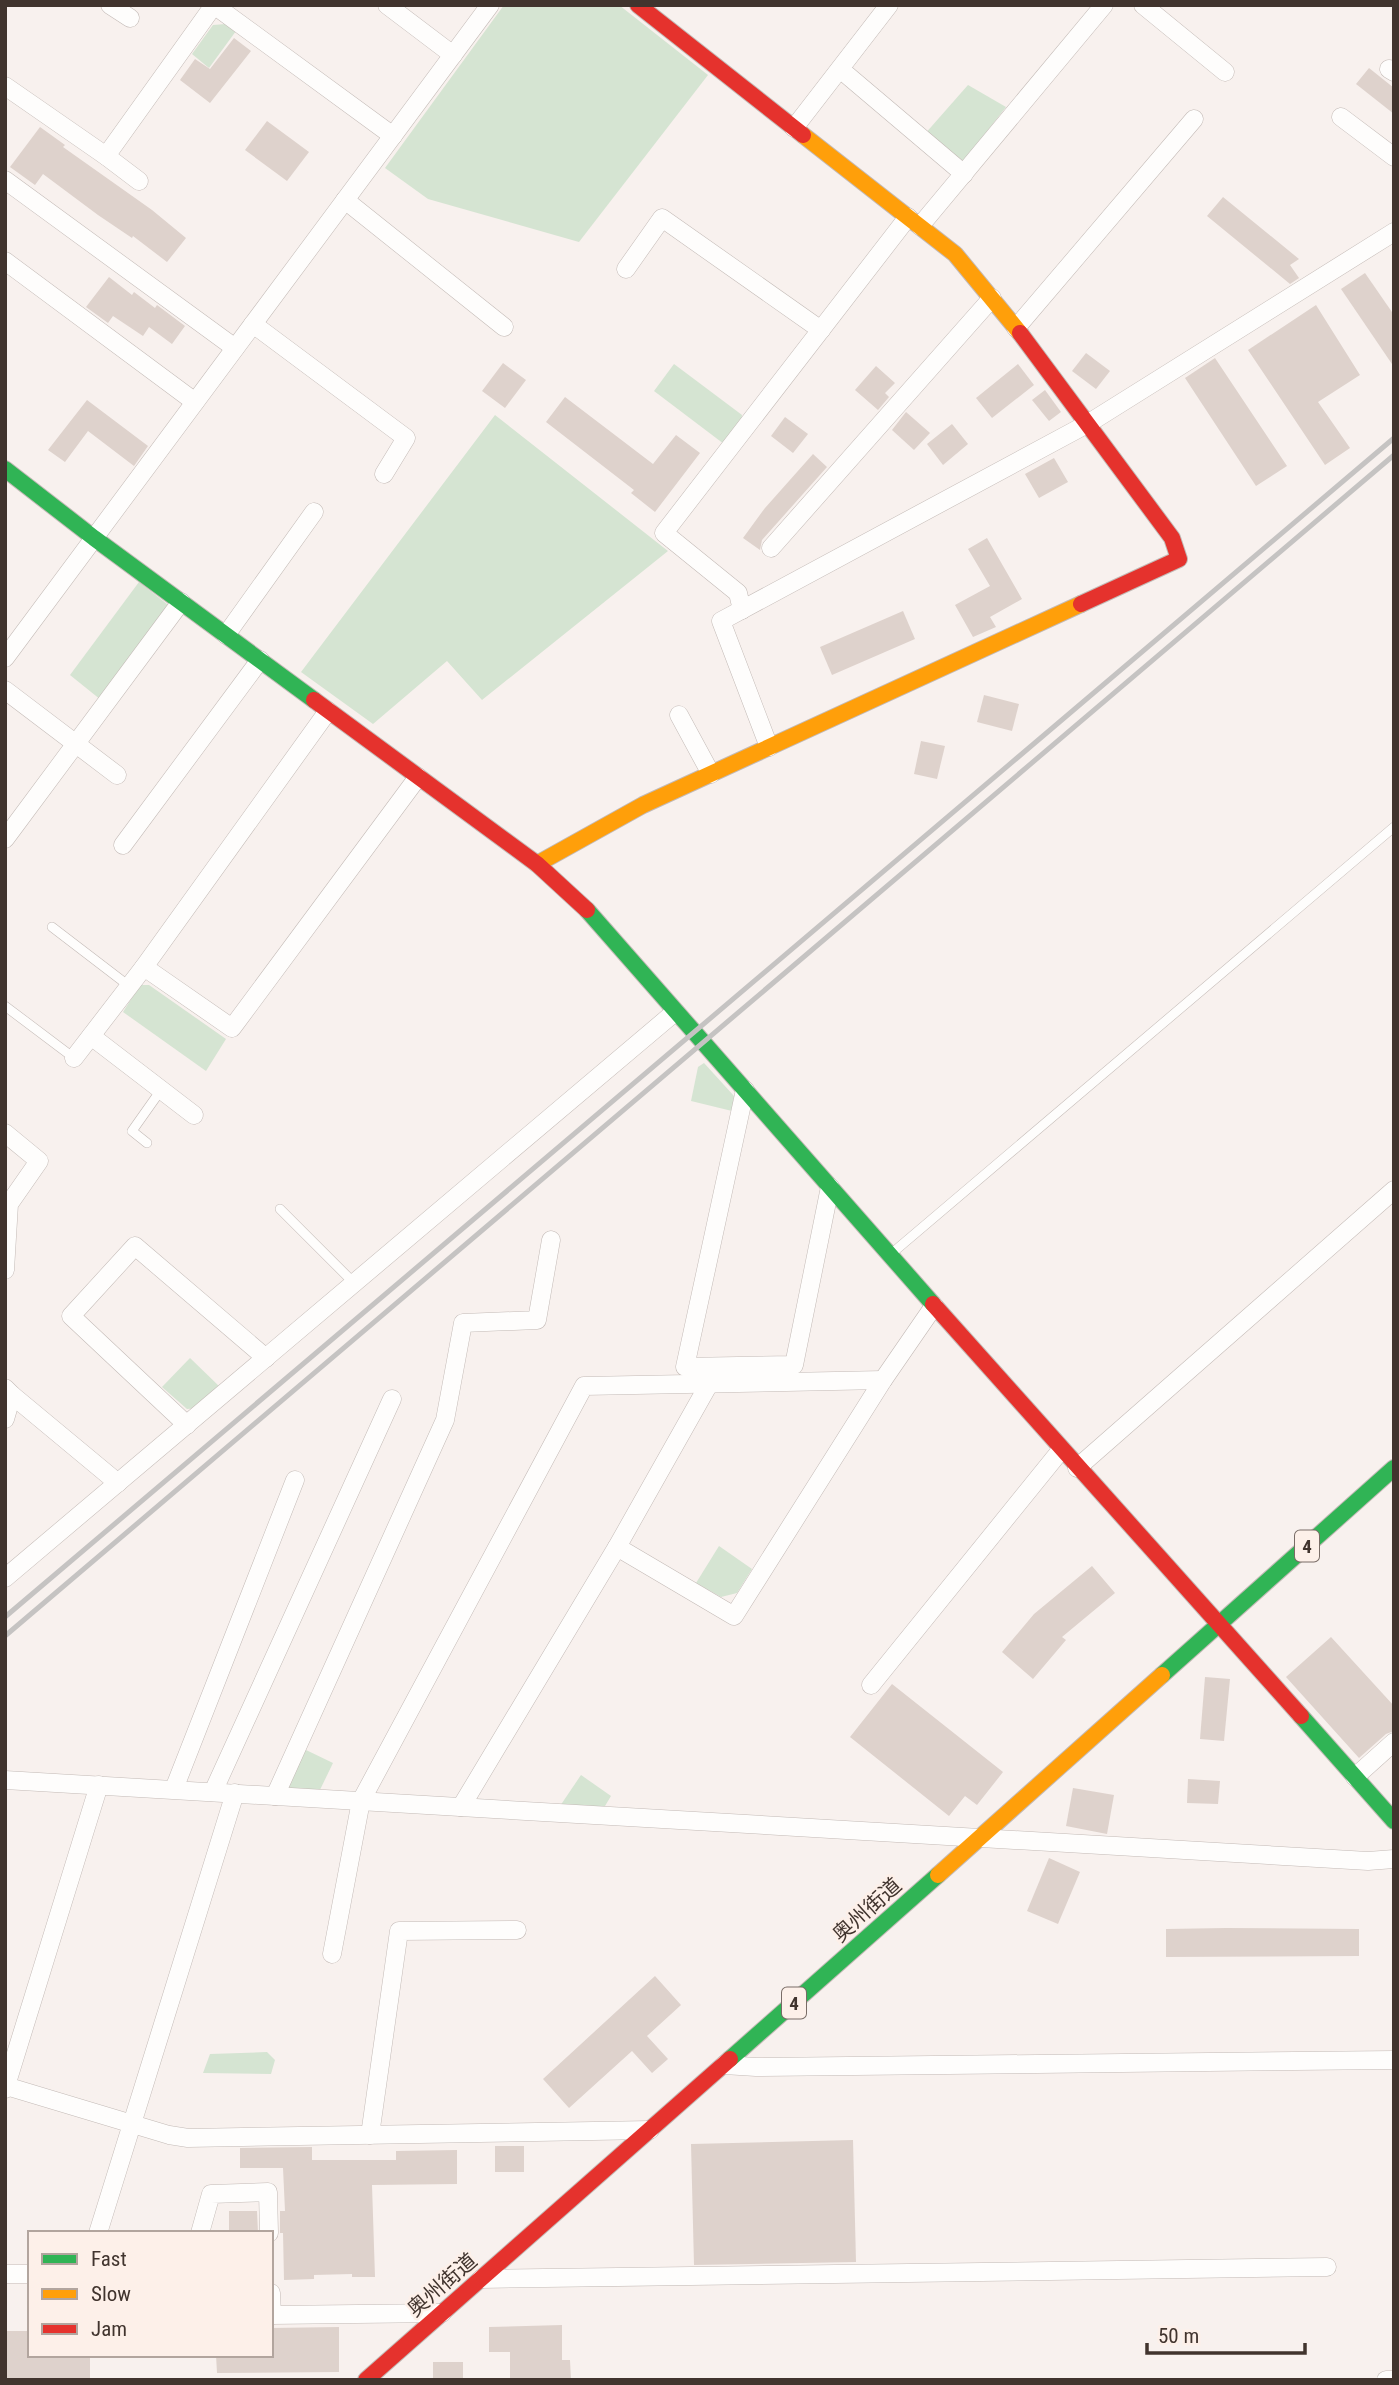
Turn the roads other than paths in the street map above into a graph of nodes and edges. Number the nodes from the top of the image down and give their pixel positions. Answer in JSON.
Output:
{"nodes":[{"id":1,"x":110,"y":5,"type":"edge"},
{"id":2,"x":387,"y":5,"type":"edge"},
{"id":3,"x":490,"y":5,"type":"edge"},
{"id":4,"x":638,"y":5,"type":"edge"},
{"id":5,"x":889,"y":5,"type":"edge"},
{"id":6,"x":1104,"y":5,"type":"edge"},
{"id":7,"x":1143,"y":5,"type":"edge"},
{"id":8,"x":130,"y":18,"type":"dead end"},
{"id":9,"x":453,"y":55,"type":"junction"},
{"id":10,"x":840,"y":69,"type":"junction"},
{"id":11,"x":1225,"y":72,"type":"dead end"},
{"id":12,"x":5,"y":86,"type":"edge"},
{"id":13,"x":1341,"y":117,"type":"dead end"},
{"id":14,"x":1194,"y":119,"type":"dead end"},
{"id":15,"x":794,"y":128,"type":"junction"},
{"id":16,"x":393,"y":136,"type":"junction"},
{"id":17,"x":106,"y":156,"type":"junction"},
{"id":18,"x":1394,"y":157,"type":"edge"},
{"id":19,"x":964,"y":174,"type":"junction"},
{"id":20,"x":5,"y":180,"type":"edge"},
{"id":21,"x":139,"y":181,"type":"dead end"},
{"id":22,"x":345,"y":200,"type":"junction"},
{"id":23,"x":914,"y":222,"type":"junction"},
{"id":24,"x":1394,"y":232,"type":"edge"},
{"id":25,"x":5,"y":261,"type":"edge"},
{"id":26,"x":626,"y":269,"type":"dead end"},
{"id":27,"x":992,"y":298,"type":"junction"},
{"id":28,"x":253,"y":324,"type":"junction"},
{"id":29,"x":505,"y":327,"type":"dead end"},
{"id":30,"x":1016,"y":328,"type":"junction"},
{"id":31,"x":821,"y":330,"type":"junction"},
{"id":32,"x":235,"y":348,"type":"junction"},
{"id":33,"x":195,"y":402,"type":"junction"},
{"id":34,"x":1089,"y":423,"type":"junction"},
{"id":35,"x":5,"y":469,"type":"edge"},
{"id":36,"x":384,"y":474,"type":"dead end"},
{"id":37,"x":314,"y":512,"type":"dead end"},
{"id":38,"x":94,"y":538,"type":"junction"},
{"id":39,"x":771,"y":548,"type":"dead end"},
{"id":40,"x":181,"y":603,"type":"junction"},
{"id":41,"x":742,"y":610,"type":"junction"},
{"id":42,"x":226,"y":635,"type":"junction"},
{"id":43,"x":5,"y":658,"type":"edge"},
{"id":44,"x":260,"y":660,"type":"junction"},
{"id":45,"x":5,"y":690,"type":"edge"},
{"id":46,"x":328,"y":710,"type":"junction"},
{"id":47,"x":679,"y":715,"type":"dead end"},
{"id":48,"x":76,"y":745,"type":"junction"},
{"id":49,"x":769,"y":747,"type":"junction"},
{"id":50,"x":711,"y":774,"type":"junction"},
{"id":51,"x":117,"y":775,"type":"dead end"},
{"id":52,"x":418,"y":777,"type":"junction"},
{"id":53,"x":1394,"y":827,"type":"edge"},
{"id":54,"x":5,"y":839,"type":"edge"},
{"id":55,"x":123,"y":845,"type":"dead end"},
{"id":56,"x":537,"y":864,"type":"junction"},
{"id":57,"x":52,"y":927,"type":"dead end"},
{"id":58,"x":144,"y":967,"type":"junction"},
{"id":59,"x":129,"y":986,"type":"junction"},
{"id":60,"x":5,"y":1006,"type":"edge"},
{"id":61,"x":675,"y":1012,"type":"junction"},
{"id":62,"x":91,"y":1036,"type":"junction"},
{"id":63,"x":74,"y":1058,"type":"joint"},
{"id":64,"x":161,"y":1090,"type":"junction"},
{"id":65,"x":745,"y":1090,"type":"junction"},
{"id":66,"x":194,"y":1115,"type":"dead end"},
{"id":67,"x":5,"y":1133,"type":"edge"},
{"id":68,"x":147,"y":1143,"type":"dead end"},
{"id":69,"x":830,"y":1187,"type":"junction"},
{"id":70,"x":1394,"y":1189,"type":"edge"},
{"id":71,"x":280,"y":1209,"type":"dead end"},
{"id":72,"x":551,"y":1240,"type":"dead end"},
{"id":73,"x":890,"y":1255,"type":"junction"},
{"id":74,"x":5,"y":1269,"type":"edge"},
{"id":75,"x":354,"y":1283,"type":"junction"},
{"id":76,"x":934,"y":1306,"type":"junction"},
{"id":77,"x":266,"y":1358,"type":"junction"},
{"id":78,"x":883,"y":1380,"type":"junction"},
{"id":79,"x":709,"y":1384,"type":"junction"},
{"id":80,"x":9,"y":1392,"type":"edge"},
{"id":81,"x":392,"y":1399,"type":"dead end"},
{"id":82,"x":5,"y":1419,"type":"edge"},
{"id":83,"x":187,"y":1425,"type":"junction"},
{"id":84,"x":1060,"y":1450,"type":"junction"},
{"id":85,"x":1077,"y":1468,"type":"junction"},
{"id":86,"x":1394,"y":1468,"type":"edge"},
{"id":87,"x":295,"y":1480,"type":"dead end"},
{"id":88,"x":118,"y":1483,"type":"junction"},
{"id":89,"x":617,"y":1548,"type":"junction"},
{"id":90,"x":5,"y":1578,"type":"edge"},
{"id":91,"x":1219,"y":1624,"type":"junction"},
{"id":92,"x":871,"y":1685,"type":"dead end"},
{"id":93,"x":1394,"y":1742,"type":"edge"},
{"id":94,"x":1355,"y":1777,"type":"junction"},
{"id":95,"x":5,"y":1780,"type":"edge"},
{"id":96,"x":99,"y":1785,"type":"junction"},
{"id":97,"x":174,"y":1789,"type":"junction"},
{"id":98,"x":214,"y":1792,"type":"junction"},
{"id":99,"x":235,"y":1793,"type":"junction"},
{"id":100,"x":275,"y":1796,"type":"junction"},
{"id":101,"x":361,"y":1801,"type":"junction"},
{"id":102,"x":461,"y":1807,"type":"junction"},
{"id":103,"x":1394,"y":1821,"type":"edge"},
{"id":104,"x":979,"y":1838,"type":"junction"},
{"id":105,"x":1394,"y":1859,"type":"edge"},
{"id":106,"x":517,"y":1930,"type":"dead end"},
{"id":107,"x":332,"y":1954,"type":"dead end"},
{"id":108,"x":1394,"y":2060,"type":"edge"},
{"id":109,"x":724,"y":2065,"type":"junction"},
{"id":110,"x":6,"y":2087,"type":"edge"},
{"id":111,"x":133,"y":2124,"type":"junction"},
{"id":112,"x":651,"y":2130,"type":"junction"},
{"id":113,"x":370,"y":2135,"type":"junction"},
{"id":114,"x":99,"y":2231,"type":"edge"},
{"id":115,"x":201,"y":2231,"type":"edge"},
{"id":116,"x":269,"y":2231,"type":"edge"},
{"id":117,"x":1327,"y":2267,"type":"dead end"},
{"id":118,"x":5,"y":2274,"type":"edge"},
{"id":119,"x":28,"y":2274,"type":"edge"},
{"id":120,"x":481,"y":2279,"type":"junction"},
{"id":121,"x":442,"y":2313,"type":"junction"},
{"id":122,"x":273,"y":2315,"type":"edge"},
{"id":123,"x":367,"y":2379,"type":"edge"},
{"id":124,"x":1386,"y":2380,"type":"edge"},
{"id":125,"x":1394,"y":2380,"type":"edge"}],
"edges":[{"from":1,"to":8,"type":"street"},
{"from":2,"to":9,"type":"street"},
{"from":3,"to":9,"type":"street"},
{"from":4,"to":15,"type":"main road"},
{"from":5,"to":10,"type":"street"},
{"from":6,"to":19,"type":"street"},
{"from":7,"to":11,"type":"street"},
{"from":9,"to":16,"type":"street"},
{"from":10,"to":15,"type":"street"},
{"from":10,"to":19,"type":"street"},
{"from":12,"to":17,"type":"street"},
{"from":13,"to":18,"type":"street"},
{"from":14,"to":30,"type":"street"},
{"from":15,"to":23,"type":"main road"},
{"from":16,"to":17,"type":"street"},
{"from":16,"to":22,"type":"street"},
{"from":17,"to":21,"type":"street"},
{"from":19,"to":23,"type":"street"},
{"from":20,"to":32,"type":"street"},
{"from":22,"to":28,"type":"street"},
{"from":22,"to":29,"type":"street"},
{"from":23,"to":27,"type":"main road"},
{"from":23,"to":31,"type":"street"},
{"from":24,"to":34,"type":"street"},
{"from":25,"to":33,"type":"street"},
{"from":26,"to":31,"type":"street"},
{"from":27,"to":30,"type":"main road"},
{"from":27,"to":39,"type":"street"},
{"from":28,"to":32,"type":"street"},
{"from":28,"to":36,"type":"street"},
{"from":30,"to":34,"type":"main road"},
{"from":31,"to":41,"type":"street"},
{"from":32,"to":33,"type":"street"},
{"from":33,"to":38,"type":"street"},
{"from":34,"to":41,"type":"street"},
{"from":34,"to":49,"type":"main road"},
{"from":35,"to":38,"type":"main road"},
{"from":37,"to":42,"type":"street"},
{"from":38,"to":40,"type":"main road"},
{"from":38,"to":43,"type":"street"},
{"from":40,"to":42,"type":"main road"},
{"from":40,"to":48,"type":"street"},
{"from":41,"to":49,"type":"street"},
{"from":42,"to":44,"type":"main road"},
{"from":44,"to":46,"type":"main road"},
{"from":44,"to":55,"type":"street"},
{"from":45,"to":48,"type":"street"},
{"from":46,"to":52,"type":"main road"},
{"from":46,"to":58,"type":"street"},
{"from":47,"to":50,"type":"street"},
{"from":48,"to":51,"type":"street"},
{"from":48,"to":54,"type":"street"},
{"from":49,"to":50,"type":"main road"},
{"from":50,"to":56,"type":"main road"},
{"from":52,"to":56,"type":"main road"},
{"from":52,"to":58,"type":"street"},
{"from":53,"to":73,"type":"lane"},
{"from":56,"to":61,"type":"main road"},
{"from":57,"to":59,"type":"lane"},
{"from":58,"to":59,"type":"street"},
{"from":59,"to":62,"type":"street"},
{"from":60,"to":63,"type":"lane"},
{"from":61,"to":65,"type":"main road"},
{"from":61,"to":75,"type":"street"},
{"from":62,"to":63,"type":"street"},
{"from":62,"to":64,"type":"street"},
{"from":64,"to":66,"type":"street"},
{"from":64,"to":68,"type":"lane"},
{"from":65,"to":69,"type":"main road"},
{"from":65,"to":69,"type":"street"},
{"from":67,"to":74,"type":"street"},
{"from":69,"to":73,"type":"main road"},
{"from":70,"to":85,"type":"street"},
{"from":71,"to":75,"type":"lane"},
{"from":72,"to":100,"type":"street"},
{"from":73,"to":76,"type":"main road"},
{"from":75,"to":77,"type":"street"},
{"from":76,"to":78,"type":"street"},
{"from":76,"to":84,"type":"main road"},
{"from":77,"to":83,"type":"street"},
{"from":77,"to":83,"type":"street"},
{"from":78,"to":79,"type":"street"},
{"from":78,"to":89,"type":"street"},
{"from":79,"to":89,"type":"street"},
{"from":79,"to":101,"type":"street"},
{"from":80,"to":82,"type":"street"},
{"from":80,"to":88,"type":"street"},
{"from":81,"to":98,"type":"street"},
{"from":83,"to":88,"type":"street"},
{"from":84,"to":85,"type":"main road"},
{"from":84,"to":92,"type":"street"},
{"from":85,"to":91,"type":"main road"},
{"from":86,"to":91,"type":"main road","name":"奥州街道","number":"4"},
{"from":87,"to":97,"type":"street"},
{"from":88,"to":90,"type":"street"},
{"from":89,"to":102,"type":"street"},
{"from":91,"to":94,"type":"main road"},
{"from":91,"to":104,"type":"main road","name":"奥州街道","number":"4"},
{"from":93,"to":94,"type":"street"},
{"from":94,"to":103,"type":"main road"},
{"from":95,"to":96,"type":"street"},
{"from":96,"to":97,"type":"street"},
{"from":96,"to":110,"type":"street"},
{"from":97,"to":98,"type":"street"},
{"from":98,"to":99,"type":"street"},
{"from":99,"to":100,"type":"street"},
{"from":99,"to":111,"type":"street"},
{"from":100,"to":101,"type":"street"},
{"from":101,"to":102,"type":"street"},
{"from":101,"to":107,"type":"street"},
{"from":102,"to":104,"type":"street"},
{"from":104,"to":105,"type":"street"},
{"from":104,"to":109,"type":"main road","name":"奥州街道","number":"4"},
{"from":106,"to":113,"type":"street"},
{"from":108,"to":109,"type":"street"},
{"from":109,"to":112,"type":"main road","name":"奥州街道","number":"4"},
{"from":110,"to":111,"type":"street"},
{"from":111,"to":113,"type":"street"},
{"from":111,"to":114,"type":"street"},
{"from":112,"to":113,"type":"street"},
{"from":112,"to":120,"type":"main road","name":"奥州街道","number":"4"},
{"from":115,"to":116,"type":"street"},
{"from":117,"to":120,"type":"street"},
{"from":118,"to":119,"type":"street"},
{"from":120,"to":121,"type":"main road","name":"奥州街道","number":"4"},
{"from":121,"to":122,"type":"street"},
{"from":121,"to":123,"type":"main road","name":"奥州街道","number":"4"},
{"from":124,"to":125,"type":"street"}]}
